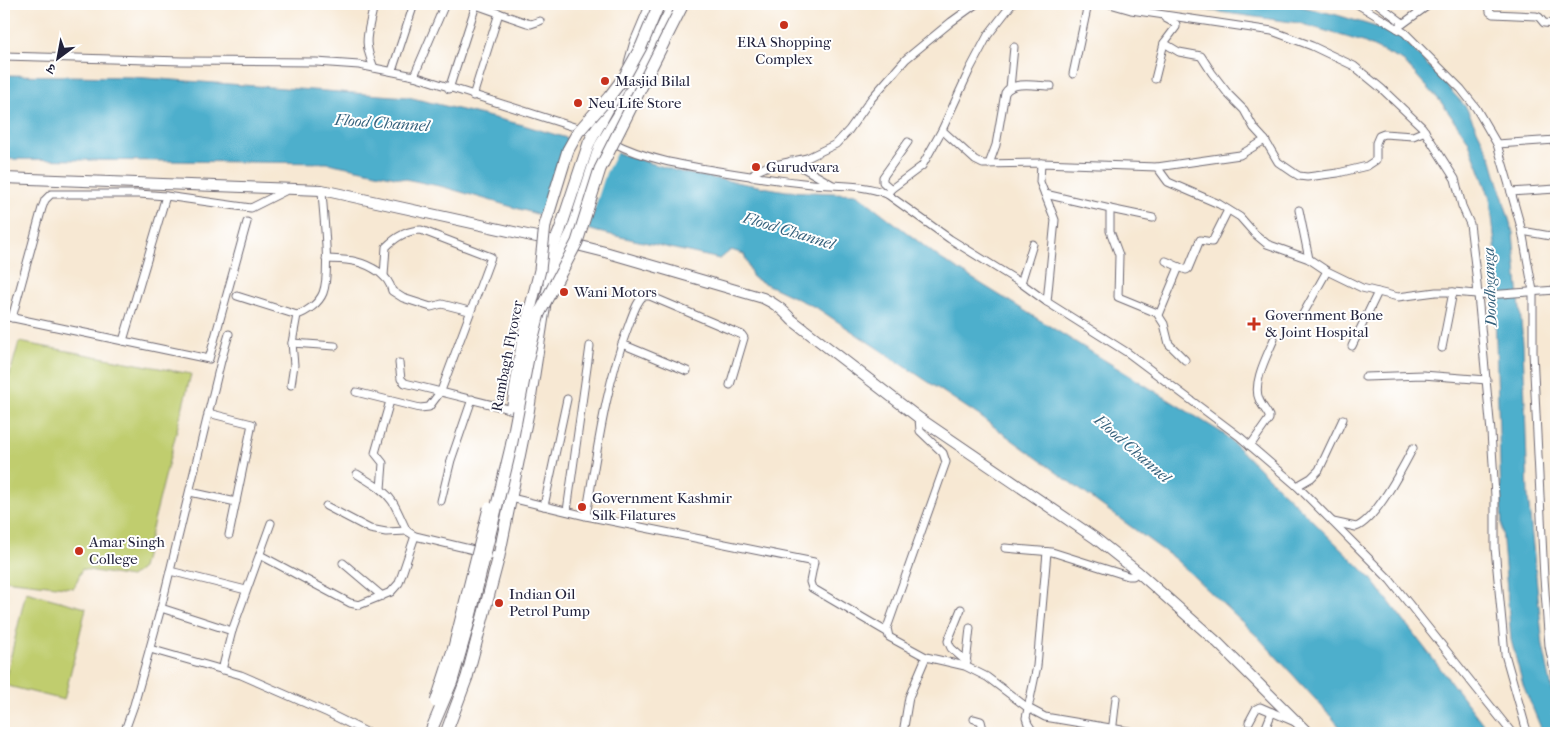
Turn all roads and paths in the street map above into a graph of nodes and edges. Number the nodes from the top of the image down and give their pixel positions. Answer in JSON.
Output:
{"nodes":[{"id":1,"x":414,"y":4,"type":"edge"},
{"id":2,"x":445,"y":4,"type":"edge"},
{"id":3,"x":474,"y":4,"type":"edge"},
{"id":4,"x":652,"y":4,"type":"edge"},
{"id":5,"x":659,"y":4,"type":"edge"},
{"id":6,"x":674,"y":4,"type":"edge"},
{"id":7,"x":683,"y":4,"type":"edge"},
{"id":8,"x":976,"y":4,"type":"edge"},
{"id":9,"x":1012,"y":4,"type":"edge"},
{"id":10,"x":1088,"y":4,"type":"edge"},
{"id":11,"x":1110,"y":4,"type":"edge"},
{"id":12,"x":1357,"y":4,"type":"edge"},
{"id":13,"x":1378,"y":4,"type":"edge"},
{"id":14,"x":1430,"y":4,"type":"edge"},
{"id":15,"x":1489,"y":4,"type":"edge"},
{"id":16,"x":373,"y":9,"type":"dead end"},
{"id":17,"x":499,"y":13,"type":"junction"},
{"id":18,"x":1153,"y":14,"type":"junction"},
{"id":19,"x":540,"y":21,"type":"dead end"},
{"id":20,"x":1403,"y":23,"type":"junction"},
{"id":21,"x":1556,"y":24,"type":"edge"},
{"id":22,"x":1397,"y":28,"type":"junction"},
{"id":23,"x":1164,"y":43,"type":"junction"},
{"id":24,"x":1014,"y":47,"type":"dead end"},
{"id":25,"x":4,"y":56,"type":"edge"},
{"id":26,"x":374,"y":68,"type":"junction"},
{"id":27,"x":392,"y":71,"type":"junction"},
{"id":28,"x":1072,"y":74,"type":"dead end"},
{"id":29,"x":414,"y":76,"type":"junction"},
{"id":30,"x":1155,"y":79,"type":"dead end"},
{"id":31,"x":1051,"y":86,"type":"dead end"},
{"id":32,"x":449,"y":88,"type":"junction"},
{"id":33,"x":1010,"y":88,"type":"junction"},
{"id":34,"x":473,"y":96,"type":"junction"},
{"id":35,"x":942,"y":130,"type":"junction"},
{"id":36,"x":1425,"y":131,"type":"junction"},
{"id":37,"x":596,"y":140,"type":"junction"},
{"id":38,"x":1265,"y":140,"type":"junction"},
{"id":39,"x":1556,"y":140,"type":"edge"},
{"id":40,"x":908,"y":142,"type":"dead end"},
{"id":41,"x":1497,"y":144,"type":"junction"},
{"id":42,"x":791,"y":161,"type":"junction"},
{"id":43,"x":1041,"y":162,"type":"junction"},
{"id":44,"x":989,"y":164,"type":"junction"},
{"id":45,"x":1157,"y":167,"type":"junction"},
{"id":46,"x":752,"y":177,"type":"junction"},
{"id":47,"x":4,"y":178,"type":"edge"},
{"id":48,"x":833,"y":185,"type":"junction"},
{"id":49,"x":291,"y":188,"type":"junction"},
{"id":50,"x":1556,"y":189,"type":"edge"},
{"id":51,"x":322,"y":190,"type":"junction"},
{"id":52,"x":889,"y":192,"type":"junction"},
{"id":53,"x":1512,"y":192,"type":"junction"},
{"id":54,"x":1045,"y":194,"type":"junction"},
{"id":55,"x":166,"y":196,"type":"junction"},
{"id":56,"x":1110,"y":209,"type":"junction"},
{"id":57,"x":1228,"y":210,"type":"junction"},
{"id":58,"x":1299,"y":210,"type":"dead end"},
{"id":59,"x":1153,"y":218,"type":"dead end"},
{"id":60,"x":247,"y":222,"type":"dead end"},
{"id":61,"x":1522,"y":231,"type":"junction"},
{"id":62,"x":1556,"y":236,"type":"edge"},
{"id":63,"x":561,"y":242,"type":"junction"},
{"id":64,"x":1033,"y":244,"type":"dead end"},
{"id":65,"x":326,"y":259,"type":"junction"},
{"id":66,"x":1309,"y":259,"type":"junction"},
{"id":67,"x":1166,"y":261,"type":"dead end"},
{"id":68,"x":1179,"y":267,"type":"junction"},
{"id":69,"x":1327,"y":271,"type":"junction"},
{"id":70,"x":384,"y":276,"type":"junction"},
{"id":71,"x":1021,"y":283,"type":"junction"},
{"id":72,"x":1556,"y":290,"type":"edge"},
{"id":73,"x":1530,"y":291,"type":"junction"},
{"id":74,"x":1378,"y":292,"type":"junction"},
{"id":75,"x":1452,"y":292,"type":"junction"},
{"id":76,"x":237,"y":296,"type":"dead end"},
{"id":77,"x":1477,"y":296,"type":"junction"},
{"id":78,"x":1047,"y":302,"type":"junction"},
{"id":79,"x":470,"y":311,"type":"junction"},
{"id":80,"x":1303,"y":314,"type":"dead end"},
{"id":81,"x":297,"y":315,"type":"junction"},
{"id":82,"x":1159,"y":315,"type":"junction"},
{"id":83,"x":4,"y":316,"type":"edge"},
{"id":84,"x":12,"y":318,"type":"junction"},
{"id":85,"x":229,"y":334,"type":"dead end"},
{"id":86,"x":1274,"y":339,"type":"dead end"},
{"id":87,"x":123,"y":342,"type":"junction"},
{"id":88,"x":292,"y":343,"type":"junction"},
{"id":89,"x":622,"y":344,"type":"junction"},
{"id":90,"x":335,"y":346,"type":"dead end"},
{"id":91,"x":590,"y":346,"type":"dead end"},
{"id":92,"x":1352,"y":346,"type":"dead end"},
{"id":93,"x":1442,"y":348,"type":"dead end"},
{"id":94,"x":1186,"y":360,"type":"dead end"},
{"id":95,"x":399,"y":363,"type":"dead end"},
{"id":96,"x":687,"y":371,"type":"dead end"},
{"id":97,"x":1365,"y":377,"type":"dead end"},
{"id":98,"x":1487,"y":380,"type":"junction"},
{"id":99,"x":291,"y":385,"type":"dead end"},
{"id":100,"x":730,"y":385,"type":"dead end"},
{"id":101,"x":441,"y":391,"type":"junction"},
{"id":102,"x":356,"y":392,"type":"dead end"},
{"id":103,"x":472,"y":399,"type":"junction"},
{"id":104,"x":567,"y":399,"type":"dead end"},
{"id":105,"x":390,"y":401,"type":"junction"},
{"id":106,"x":515,"y":410,"type":"junction"},
{"id":107,"x":208,"y":413,"type":"junction"},
{"id":108,"x":528,"y":414,"type":"junction"},
{"id":109,"x":919,"y":418,"type":"junction"},
{"id":110,"x":1343,"y":419,"type":"dead end"},
{"id":111,"x":1250,"y":446,"type":"junction"},
{"id":112,"x":1413,"y":448,"type":"dead end"},
{"id":113,"x":357,"y":474,"type":"dead end"},
{"id":114,"x":1297,"y":486,"type":"junction"},
{"id":115,"x":381,"y":489,"type":"junction"},
{"id":116,"x":190,"y":492,"type":"junction"},
{"id":117,"x":511,"y":498,"type":"junction"},
{"id":118,"x":441,"y":501,"type":"dead end"},
{"id":119,"x":236,"y":502,"type":"junction"},
{"id":120,"x":326,"y":506,"type":"dead end"},
{"id":121,"x":544,"y":506,"type":"junction"},
{"id":122,"x":567,"y":511,"type":"junction"},
{"id":123,"x":586,"y":516,"type":"junction"},
{"id":124,"x":1333,"y":522,"type":"junction"},
{"id":125,"x":271,"y":524,"type":"dead end"},
{"id":126,"x":407,"y":531,"type":"junction"},
{"id":127,"x":229,"y":535,"type":"dead end"},
{"id":128,"x":415,"y":536,"type":"junction"},
{"id":129,"x":1005,"y":548,"type":"dead end"},
{"id":130,"x":483,"y":552,"type":"junction"},
{"id":131,"x":1047,"y":552,"type":"junction"},
{"id":132,"x":260,"y":554,"type":"junction"},
{"id":133,"x":499,"y":556,"type":"junction"},
{"id":134,"x":343,"y":563,"type":"dead end"},
{"id":135,"x":170,"y":571,"type":"junction"},
{"id":136,"x":1138,"y":572,"type":"junction"},
{"id":137,"x":246,"y":590,"type":"junction"},
{"id":138,"x":382,"y":596,"type":"junction"},
{"id":139,"x":161,"y":608,"type":"junction"},
{"id":140,"x":961,"y":608,"type":"dead end"},
{"id":141,"x":970,"y":628,"type":"dead end"},
{"id":142,"x":232,"y":631,"type":"junction"},
{"id":143,"x":887,"y":632,"type":"junction"},
{"id":144,"x":1552,"y":646,"type":"edge"},
{"id":145,"x":150,"y":649,"type":"junction"},
{"id":146,"x":926,"y":657,"type":"junction"},
{"id":147,"x":966,"y":664,"type":"junction"},
{"id":148,"x":222,"y":670,"type":"junction"},
{"id":149,"x":1556,"y":681,"type":"edge"},
{"id":150,"x":1116,"y":698,"type":"dead end"},
{"id":151,"x":1028,"y":708,"type":"junction"},
{"id":152,"x":1272,"y":712,"type":"junction"},
{"id":153,"x":974,"y":718,"type":"dead end"},
{"id":154,"x":1249,"y":722,"type":"dead end"},
{"id":155,"x":1305,"y":730,"type":"edge"},
{"id":156,"x":1112,"y":731,"type":"edge"},
{"id":157,"x":1264,"y":732,"type":"edge"},
{"id":158,"x":124,"y":733,"type":"edge"},
{"id":159,"x":368,"y":733,"type":"edge"},
{"id":160,"x":423,"y":733,"type":"edge"},
{"id":161,"x":430,"y":733,"type":"edge"},
{"id":162,"x":446,"y":733,"type":"edge"},
{"id":163,"x":903,"y":733,"type":"edge"},
{"id":164,"x":984,"y":733,"type":"edge"},
{"id":165,"x":1034,"y":733,"type":"edge"},
{"id":166,"x":1140,"y":733,"type":"edge"},
{"id":167,"x":1512,"y":733,"type":"edge"},
{"id":168,"x":1526,"y":733,"type":"edge"}],
"edges":[{"from":1,"to":27,"type":"street"},
{"from":2,"to":29,"type":"street"},
{"from":3,"to":17,"type":"street"},
{"from":3,"to":32,"type":"street"},
{"from":4,"to":37,"type":"main road"},
{"from":5,"to":160,"type":"main road","name":"Rambagh Flyover","bridge":true},
{"from":6,"to":37,"type":"main road"},
{"from":7,"to":161,"type":"main road","name":"Rambagh Flyover","bridge":true},
{"from":8,"to":42,"type":"street"},
{"from":9,"to":35,"type":"street"},
{"from":10,"to":28,"type":"street"},
{"from":11,"to":18,"type":"street"},
{"from":12,"to":22,"type":"street"},
{"from":13,"to":20,"type":"street"},
{"from":14,"to":20,"type":"street"},
{"from":15,"to":21,"type":"street"},
{"from":16,"to":26,"type":"street"},
{"from":17,"to":19,"type":"street"},
{"from":17,"to":34,"type":"street"},
{"from":18,"to":23,"type":"street"},
{"from":18,"to":36,"type":"street"},
{"from":20,"to":22,"type":"street"},
{"from":22,"to":41,"type":"street"},
{"from":23,"to":30,"type":"street"},
{"from":23,"to":38,"type":"street"},
{"from":24,"to":33,"type":"street"},
{"from":25,"to":26,"type":"street"},
{"from":26,"to":27,"type":"street"},
{"from":27,"to":29,"type":"street"},
{"from":29,"to":32,"type":"street"},
{"from":31,"to":33,"type":"street"},
{"from":32,"to":34,"type":"street"},
{"from":33,"to":44,"type":"street"},
{"from":34,"to":37,"type":"street"},
{"from":35,"to":44,"type":"street"},
{"from":35,"to":52,"type":"street"},
{"from":36,"to":38,"type":"street"},
{"from":36,"to":77,"type":"street"},
{"from":37,"to":46,"type":"street"},
{"from":37,"to":63,"type":"main road"},
{"from":38,"to":45,"type":"street"},
{"from":39,"to":41,"type":"street"},
{"from":40,"to":52,"type":"street"},
{"from":41,"to":53,"type":"street"},
{"from":42,"to":46,"type":"street"},
{"from":42,"to":48,"type":"street"},
{"from":43,"to":44,"type":"street"},
{"from":43,"to":45,"type":"street"},
{"from":43,"to":54,"type":"street"},
{"from":45,"to":57,"type":"street"},
{"from":46,"to":48,"type":"street"},
{"from":47,"to":49,"type":"main road"},
{"from":48,"to":52,"type":"street"},
{"from":49,"to":51,"type":"main road"},
{"from":49,"to":55,"type":"street"},
{"from":50,"to":53,"type":"street"},
{"from":51,"to":63,"type":"main road"},
{"from":51,"to":65,"type":"street"},
{"from":52,"to":71,"type":"street"},
{"from":53,"to":61,"type":"street"},
{"from":54,"to":56,"type":"street"},
{"from":54,"to":78,"type":"street"},
{"from":55,"to":84,"type":"street"},
{"from":55,"to":87,"type":"street"},
{"from":56,"to":59,"type":"street"},
{"from":56,"to":82,"type":"street"},
{"from":57,"to":66,"type":"street"},
{"from":57,"to":68,"type":"street"},
{"from":58,"to":66,"type":"street"},
{"from":60,"to":87,"type":"street"},
{"from":61,"to":62,"type":"street"},
{"from":61,"to":73,"type":"street"},
{"from":63,"to":106,"type":"main road"},
{"from":63,"to":108,"type":"main road"},
{"from":63,"to":109,"type":"main road"},
{"from":64,"to":71,"type":"street"},
{"from":65,"to":70,"type":"street"},
{"from":65,"to":81,"type":"street"},
{"from":66,"to":69,"type":"street"},
{"from":67,"to":68,"type":"street"},
{"from":68,"to":82,"type":"street"},
{"from":69,"to":74,"type":"street"},
{"from":69,"to":80,"type":"street"},
{"from":70,"to":79,"type":"street"},
{"from":70,"to":79,"type":"street"},
{"from":71,"to":78,"type":"street"},
{"from":72,"to":73,"type":"street"},
{"from":73,"to":77,"type":"street"},
{"from":73,"to":144,"type":"street"},
{"from":74,"to":75,"type":"street"},
{"from":74,"to":92,"type":"street"},
{"from":75,"to":77,"type":"street"},
{"from":75,"to":93,"type":"street"},
{"from":76,"to":81,"type":"street"},
{"from":77,"to":98,"type":"street"},
{"from":78,"to":111,"type":"street"},
{"from":79,"to":101,"type":"street"},
{"from":81,"to":88,"type":"street"},
{"from":82,"to":94,"type":"street"},
{"from":83,"to":84,"type":"street"},
{"from":84,"to":87,"type":"street"},
{"from":85,"to":107,"type":"street"},
{"from":86,"to":111,"type":"street"},
{"from":88,"to":90,"type":"street"},
{"from":88,"to":99,"type":"street"},
{"from":89,"to":96,"type":"street"},
{"from":89,"to":100,"type":"street"},
{"from":89,"to":123,"type":"street"},
{"from":91,"to":122,"type":"street"},
{"from":95,"to":101,"type":"street"},
{"from":97,"to":98,"type":"street"},
{"from":98,"to":168,"type":"street"},
{"from":101,"to":103,"type":"street"},
{"from":101,"to":105,"type":"street"},
{"from":102,"to":105,"type":"street"},
{"from":103,"to":106,"type":"street"},
{"from":103,"to":118,"type":"street"},
{"from":104,"to":121,"type":"street"},
{"from":105,"to":115,"type":"street"},
{"from":106,"to":108,"type":"street"},
{"from":106,"to":130,"type":"main road"},
{"from":107,"to":116,"type":"street"},
{"from":107,"to":119,"type":"street"},
{"from":108,"to":117,"type":"main road"},
{"from":109,"to":136,"type":"main road"},
{"from":109,"to":143,"type":"street"},
{"from":110,"to":114,"type":"street"},
{"from":111,"to":114,"type":"street"},
{"from":112,"to":124,"type":"street"},
{"from":113,"to":115,"type":"street"},
{"from":114,"to":124,"type":"street"},
{"from":115,"to":126,"type":"street"},
{"from":116,"to":119,"type":"street"},
{"from":116,"to":135,"type":"street"},
{"from":117,"to":121,"type":"street"},
{"from":117,"to":133,"type":"main road"},
{"from":119,"to":127,"type":"street"},
{"from":120,"to":126,"type":"street"},
{"from":121,"to":122,"type":"street"},
{"from":122,"to":123,"type":"street"},
{"from":123,"to":143,"type":"street"},
{"from":124,"to":167,"type":"street"},
{"from":125,"to":132,"type":"street"},
{"from":126,"to":128,"type":"street"},
{"from":128,"to":130,"type":"street"},
{"from":128,"to":138,"type":"street"},
{"from":129,"to":131,"type":"street"},
{"from":130,"to":133,"type":"street"},
{"from":130,"to":160,"type":"main road"},
{"from":131,"to":136,"type":"street"},
{"from":131,"to":151,"type":"street"},
{"from":132,"to":137,"type":"street"},
{"from":132,"to":138,"type":"street"},
{"from":133,"to":162,"type":"main road"},
{"from":134,"to":138,"type":"street"},
{"from":135,"to":137,"type":"street"},
{"from":135,"to":139,"type":"street"},
{"from":136,"to":155,"type":"main road"},
{"from":137,"to":142,"type":"street"},
{"from":139,"to":142,"type":"street"},
{"from":139,"to":145,"type":"street"},
{"from":140,"to":147,"type":"street"},
{"from":141,"to":147,"type":"street"},
{"from":142,"to":148,"type":"street"},
{"from":143,"to":146,"type":"street"},
{"from":144,"to":149,"type":"street"},
{"from":145,"to":148,"type":"street"},
{"from":145,"to":158,"type":"street"},
{"from":146,"to":147,"type":"street"},
{"from":146,"to":163,"type":"street"},
{"from":147,"to":151,"type":"street"},
{"from":148,"to":159,"type":"street"},
{"from":150,"to":156,"type":"street"},
{"from":151,"to":156,"type":"street"},
{"from":151,"to":165,"type":"street"},
{"from":152,"to":154,"type":"street"},
{"from":152,"to":155,"type":"street"},
{"from":152,"to":157,"type":"street"},
{"from":153,"to":164,"type":"street"},
{"from":156,"to":166,"type":"street"}]}
